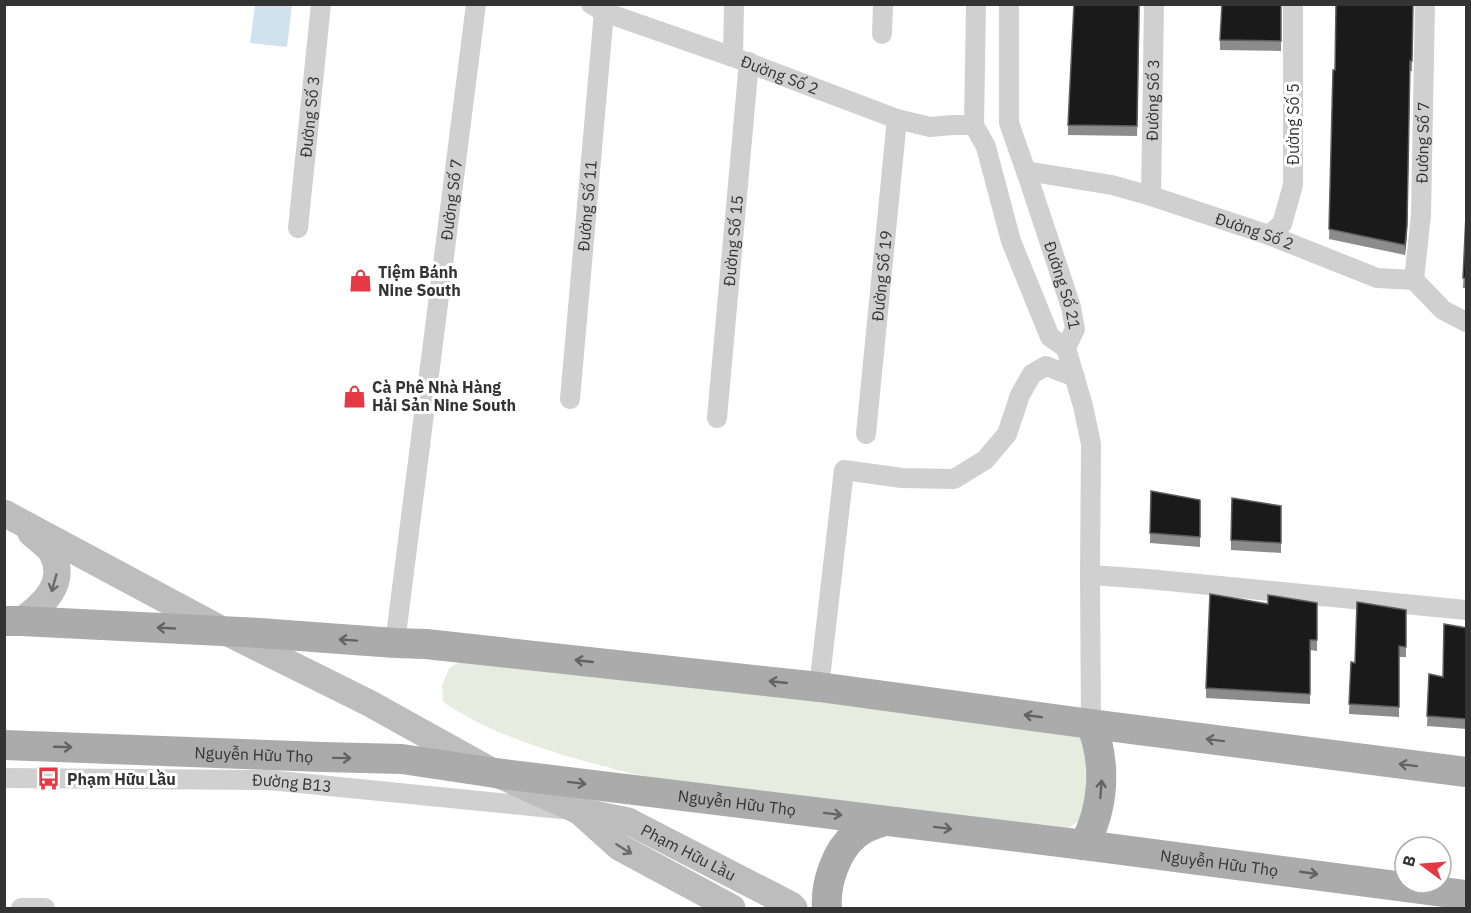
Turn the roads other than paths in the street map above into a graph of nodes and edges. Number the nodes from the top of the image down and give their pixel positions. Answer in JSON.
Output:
{"nodes":[{"id":1,"x":321,"y":4,"type":"edge"},
{"id":2,"x":476,"y":4,"type":"edge"},
{"id":3,"x":734,"y":4,"type":"edge"},
{"id":4,"x":882,"y":4,"type":"edge"},
{"id":5,"x":976,"y":4,"type":"edge"},
{"id":6,"x":1009,"y":4,"type":"edge"},
{"id":7,"x":1154,"y":4,"type":"edge"},
{"id":8,"x":1293,"y":4,"type":"edge"},
{"id":9,"x":1425,"y":4,"type":"edge"},
{"id":10,"x":597,"y":8,"type":"edge"},
{"id":11,"x":882,"y":34,"type":"dead end"},
{"id":12,"x":741,"y":59,"type":"junction"},
{"id":13,"x":897,"y":119,"type":"junction"},
{"id":14,"x":974,"y":126,"type":"junction"},
{"id":15,"x":1026,"y":171,"type":"junction"},
{"id":16,"x":1151,"y":196,"type":"junction"},
{"id":17,"x":298,"y":228,"type":"dead end"},
{"id":18,"x":1269,"y":235,"type":"junction"},
{"id":19,"x":1414,"y":280,"type":"junction"},
{"id":20,"x":1467,"y":322,"type":"edge"},
{"id":21,"x":1066,"y":348,"type":"junction"},
{"id":22,"x":1075,"y":377,"type":"junction"},
{"id":23,"x":570,"y":399,"type":"dead end"},
{"id":24,"x":717,"y":418,"type":"dead end"},
{"id":25,"x":866,"y":434,"type":"dead end"},
{"id":26,"x":11,"y":516,"type":"edge"},
{"id":27,"x":1090,"y":575,"type":"junction"},
{"id":28,"x":1467,"y":610,"type":"edge"},
{"id":29,"x":13,"y":621,"type":"edge"},
{"id":30,"x":225,"y":631,"type":"junction"},
{"id":31,"x":395,"y":644,"type":"junction"},
{"id":32,"x":819,"y":687,"type":"junction"},
{"id":33,"x":1091,"y":724,"type":"junction"},
{"id":34,"x":4,"y":745,"type":"edge"},
{"id":35,"x":1467,"y":772,"type":"edge"},
{"id":36,"x":495,"y":773,"type":"junction"},
{"id":37,"x":4,"y":778,"type":"edge"},
{"id":38,"x":579,"y":811,"type":"junction"},
{"id":39,"x":885,"y":821,"type":"junction"},
{"id":40,"x":1084,"y":845,"type":"junction"},
{"id":41,"x":1467,"y":895,"type":"edge"},
{"id":42,"x":21,"y":909,"type":"edge"},
{"id":43,"x":45,"y":909,"type":"edge"},
{"id":44,"x":732,"y":909,"type":"edge"},
{"id":45,"x":794,"y":909,"type":"edge"},
{"id":46,"x":827,"y":909,"type":"edge"}],
"edges":[{"from":1,"to":17,"type":"street","name":"Đường Số 3"},
{"from":2,"to":31,"type":"street","name":"Đường Số 7"},
{"from":3,"to":12,"type":"street","name":"Đường Số 15"},
{"from":4,"to":11,"type":"street"},
{"from":5,"to":14,"type":"street","name":"Đường Số 21"},
{"from":6,"to":15,"type":"street","name":"Đường Số 21"},
{"from":7,"to":16,"type":"street","name":"Đường Số 3"},
{"from":8,"to":18,"type":"street","name":"Đường Số 5"},
{"from":9,"to":19,"type":"street","name":"Đường Số 7"},
{"from":10,"to":12,"type":"street","name":"Đường Số 2"},
{"from":10,"to":23,"type":"street","name":"Đường Số 11"},
{"from":12,"to":13,"type":"street","name":"Đường Số 2"},
{"from":12,"to":24,"type":"street","name":"Đường Số 15"},
{"from":13,"to":14,"type":"street","name":"Đường Số 2"},
{"from":13,"to":25,"type":"street","name":"Đường Số 19"},
{"from":14,"to":21,"type":"street","name":"Đường Số 21"},
{"from":15,"to":16,"type":"street","name":"Đường Số 2"},
{"from":15,"to":21,"type":"street","name":"Đường Số 21"},
{"from":16,"to":18,"type":"street","name":"Đường Số 2"},
{"from":18,"to":19,"type":"street","name":"Đường Số 2"},
{"from":19,"to":20,"type":"street"},
{"from":21,"to":22,"type":"street"},
{"from":22,"to":27,"type":"street"},
{"from":22,"to":32,"type":"street"},
{"from":26,"to":29,"type":"main road","one_way":true},
{"from":26,"to":30,"type":"main road","name":"Phạm Hữu Lầu"},
{"from":27,"to":28,"type":"street"},
{"from":27,"to":33,"type":"street"},
{"from":30,"to":29,"type":"main road","one_way":true},
{"from":31,"to":30,"type":"main road","one_way":true},
{"from":30,"to":36,"type":"main road","name":"Phạm Hữu Lầu"},
{"from":32,"to":31,"type":"main road","one_way":true},
{"from":33,"to":32,"type":"main road","one_way":true},
{"from":35,"to":33,"type":"main road","one_way":true},
{"from":40,"to":33,"type":"main road","one_way":true},
{"from":34,"to":36,"type":"main road","name":"Nguyễn Hữu Thọ","one_way":true},
{"from":36,"to":38,"type":"main road","name":"Phạm Hữu Lầu"},
{"from":36,"to":39,"type":"main road","name":"Nguyễn Hữu Thọ","one_way":true},
{"from":37,"to":38,"type":"street","name":"Đường B13"},
{"from":38,"to":44,"type":"main road","name":"Phạm Hữu Lầu","one_way":true},
{"from":38,"to":45,"type":"main road","name":"Phạm Hữu Lầu"},
{"from":39,"to":40,"type":"main road","name":"Nguyễn Hữu Thọ","one_way":true},
{"from":39,"to":46,"type":"main road"},
{"from":40,"to":41,"type":"main road","name":"Nguyễn Hữu Thọ","one_way":true},
{"from":42,"to":43,"type":"street"}]}
